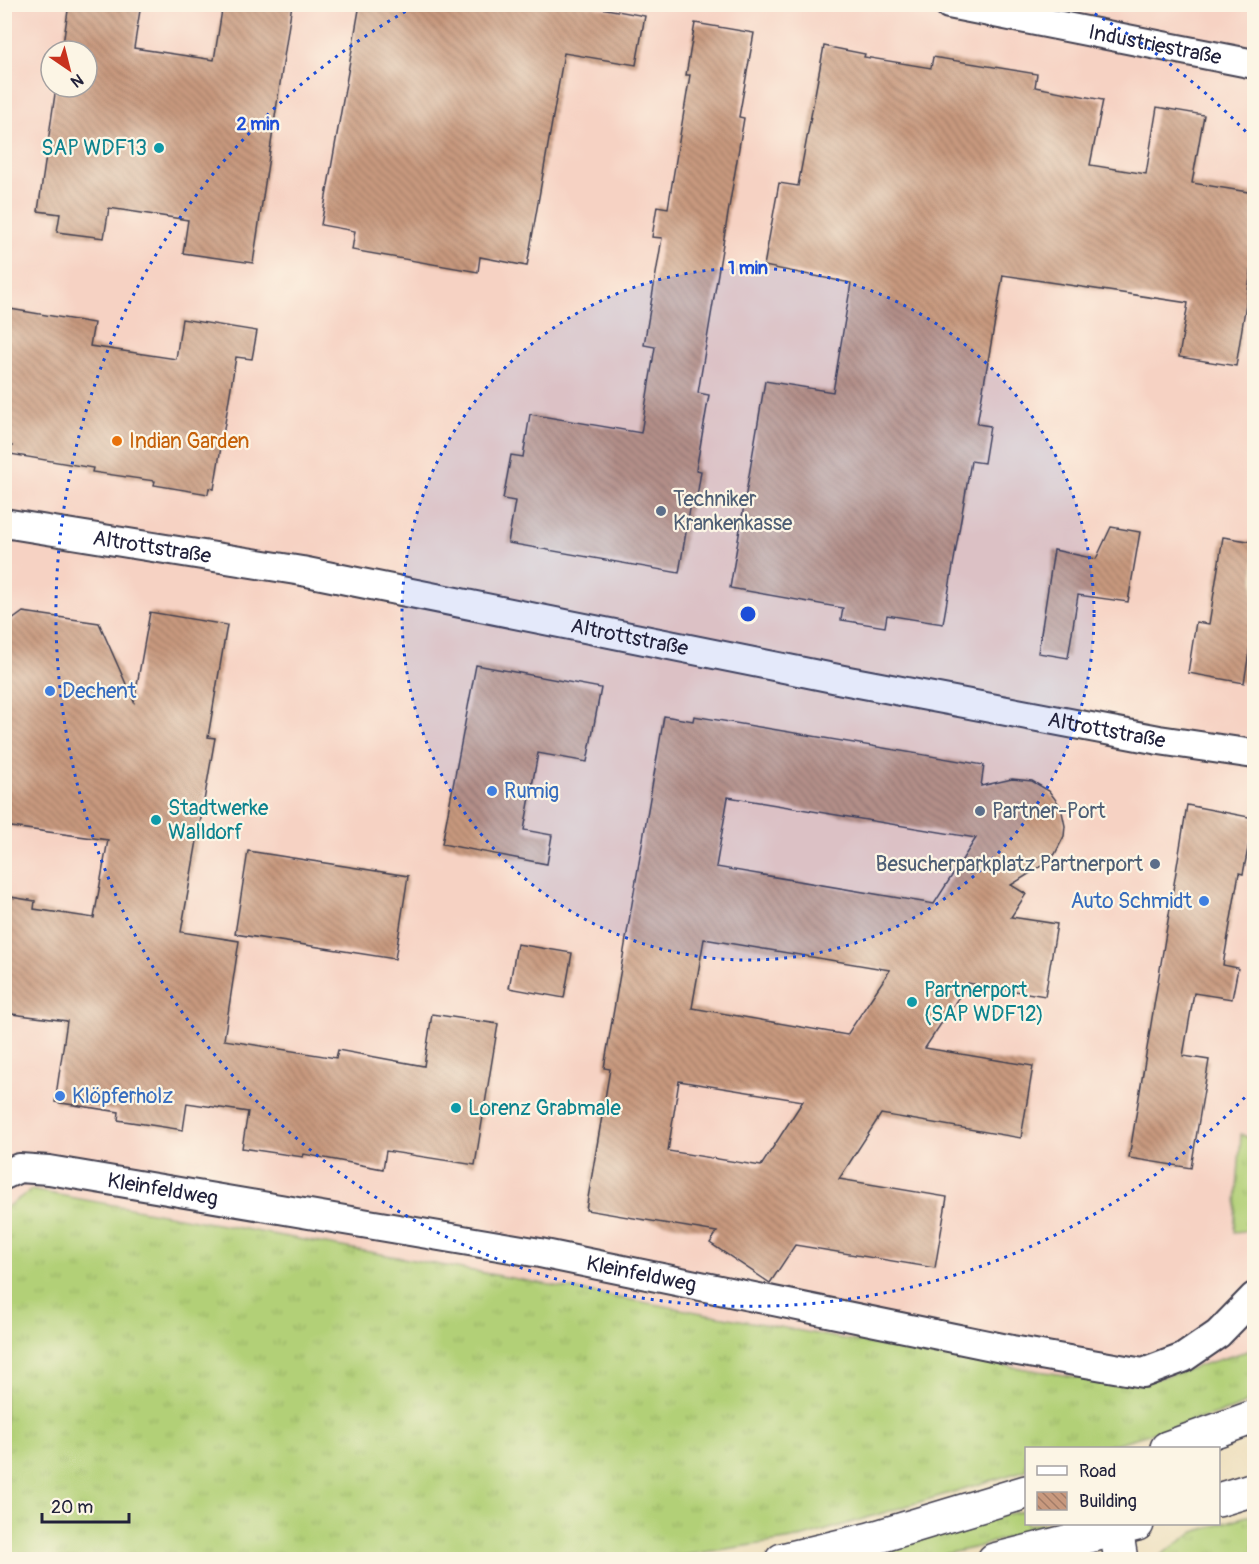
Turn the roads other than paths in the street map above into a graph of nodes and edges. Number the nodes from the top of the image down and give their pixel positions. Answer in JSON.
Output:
{"nodes":[{"id":1,"x":949,"y":4,"type":"edge"},
{"id":2,"x":1254,"y":64,"type":"edge"},
{"id":3,"x":4,"y":523,"type":"edge"},
{"id":4,"x":1254,"y":754,"type":"edge"},
{"id":5,"x":4,"y":1176,"type":"edge"},
{"id":6,"x":1254,"y":1297,"type":"edge"},
{"id":7,"x":1254,"y":1417,"type":"edge"},
{"id":8,"x":1172,"y":1447,"type":"edge"},
{"id":9,"x":1254,"y":1489,"type":"edge"},
{"id":10,"x":1025,"y":1492,"type":"edge"},
{"id":11,"x":1220,"y":1499,"type":"edge"},
{"id":12,"x":1121,"y":1534,"type":"edge"},
{"id":13,"x":1077,"y":1541,"type":"edge"},
{"id":14,"x":782,"y":1560,"type":"edge"},
{"id":15,"x":994,"y":1560,"type":"edge"}],
"edges":[{"from":1,"to":2,"type":"street","name":"Industriestraße"},
{"from":3,"to":4,"type":"street","name":"Altrottstraße"},
{"from":5,"to":6,"type":"street","name":"Kleinfeldweg"},
{"from":7,"to":8,"type":"main road"},
{"from":9,"to":11,"type":"main road"},
{"from":10,"to":14,"type":"main road"},
{"from":12,"to":13,"type":"main road"},
{"from":13,"to":15,"type":"main road"}]}
